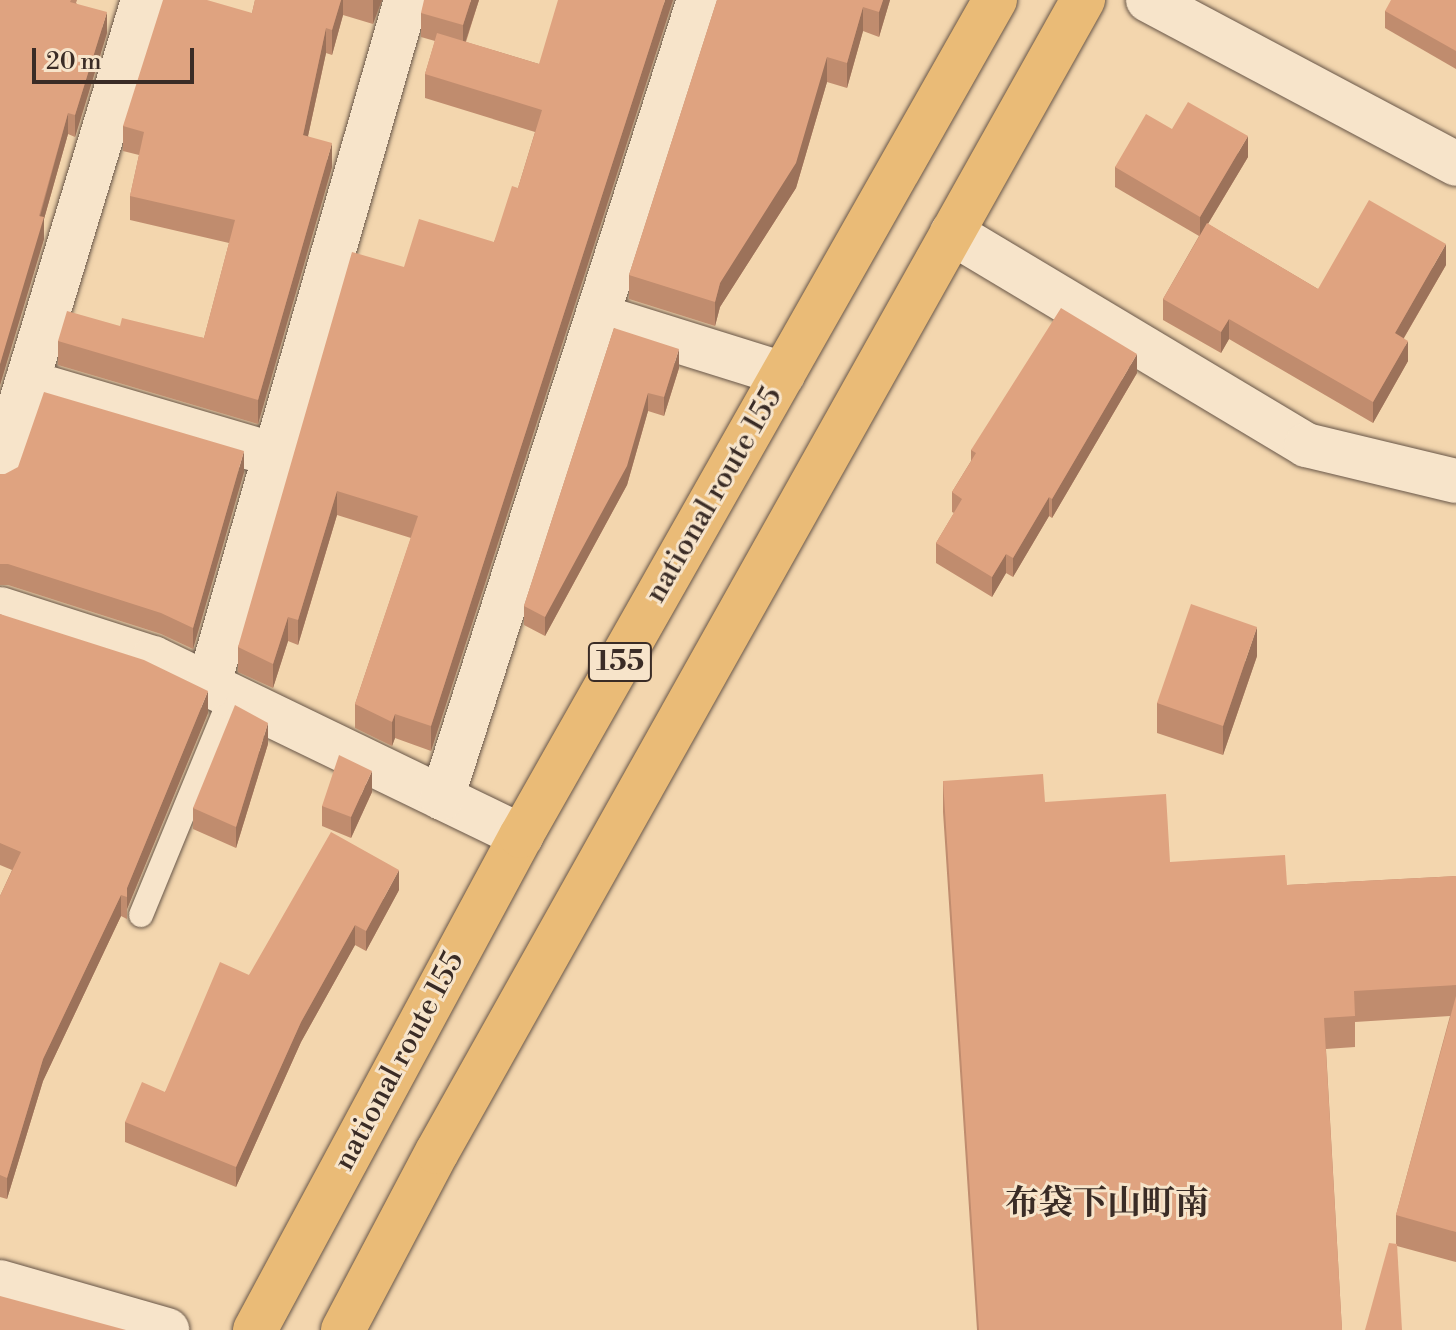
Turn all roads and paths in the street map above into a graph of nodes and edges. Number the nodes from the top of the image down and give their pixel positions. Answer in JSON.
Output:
{"nodes":[{"id":1,"x":143,"y":0,"type":"edge"},
{"id":2,"x":406,"y":0,"type":"edge"},
{"id":3,"x":699,"y":0,"type":"edge"},
{"id":4,"x":995,"y":0,"type":"edge"},
{"id":5,"x":1083,"y":0,"type":"edge"},
{"id":6,"x":1148,"y":0,"type":"edge"},
{"id":7,"x":1456,"y":164,"type":"edge"},
{"id":8,"x":952,"y":233,"type":"junction"},
{"id":9,"x":598,"y":316,"type":"junction"},
{"id":10,"x":783,"y":374,"type":"junction"},
{"id":11,"x":27,"y":382,"type":"junction"},
{"id":12,"x":275,"y":455,"type":"junction"},
{"id":13,"x":0,"y":471,"type":"edge"},
{"id":14,"x":1456,"y":481,"type":"edge"},
{"id":15,"x":2,"y":617,"type":"edge"},
{"id":16,"x":220,"y":692,"type":"junction"},
{"id":17,"x":442,"y":798,"type":"junction"},
{"id":18,"x":521,"y":836,"type":"junction"},
{"id":19,"x":141,"y":915,"type":"dead end"},
{"id":20,"x":0,"y":1282,"type":"edge"},
{"id":21,"x":167,"y":1330,"type":"edge"},
{"id":22,"x":255,"y":1330,"type":"edge"},
{"id":23,"x":343,"y":1330,"type":"edge"}],
"edges":[{"from":1,"to":11,"type":"street"},
{"from":2,"to":12,"type":"street"},
{"from":3,"to":9,"type":"street"},
{"from":4,"to":10,"type":"highway","name":"national route 155","number":"155"},
{"from":5,"to":8,"type":"highway","number":"155"},
{"from":6,"to":7,"type":"street"},
{"from":8,"to":14,"type":"street"},
{"from":8,"to":23,"type":"highway","number":"155"},
{"from":9,"to":10,"type":"street"},
{"from":9,"to":17,"type":"street"},
{"from":10,"to":18,"type":"highway","name":"national route 155","number":"155"},
{"from":11,"to":12,"type":"street"},
{"from":11,"to":13,"type":"street"},
{"from":12,"to":16,"type":"street"},
{"from":15,"to":16,"type":"street"},
{"from":16,"to":17,"type":"street"},
{"from":16,"to":19,"type":"lane"},
{"from":17,"to":18,"type":"street"},
{"from":18,"to":22,"type":"highway","name":"national route 155","number":"155"},
{"from":20,"to":21,"type":"street"}]}
